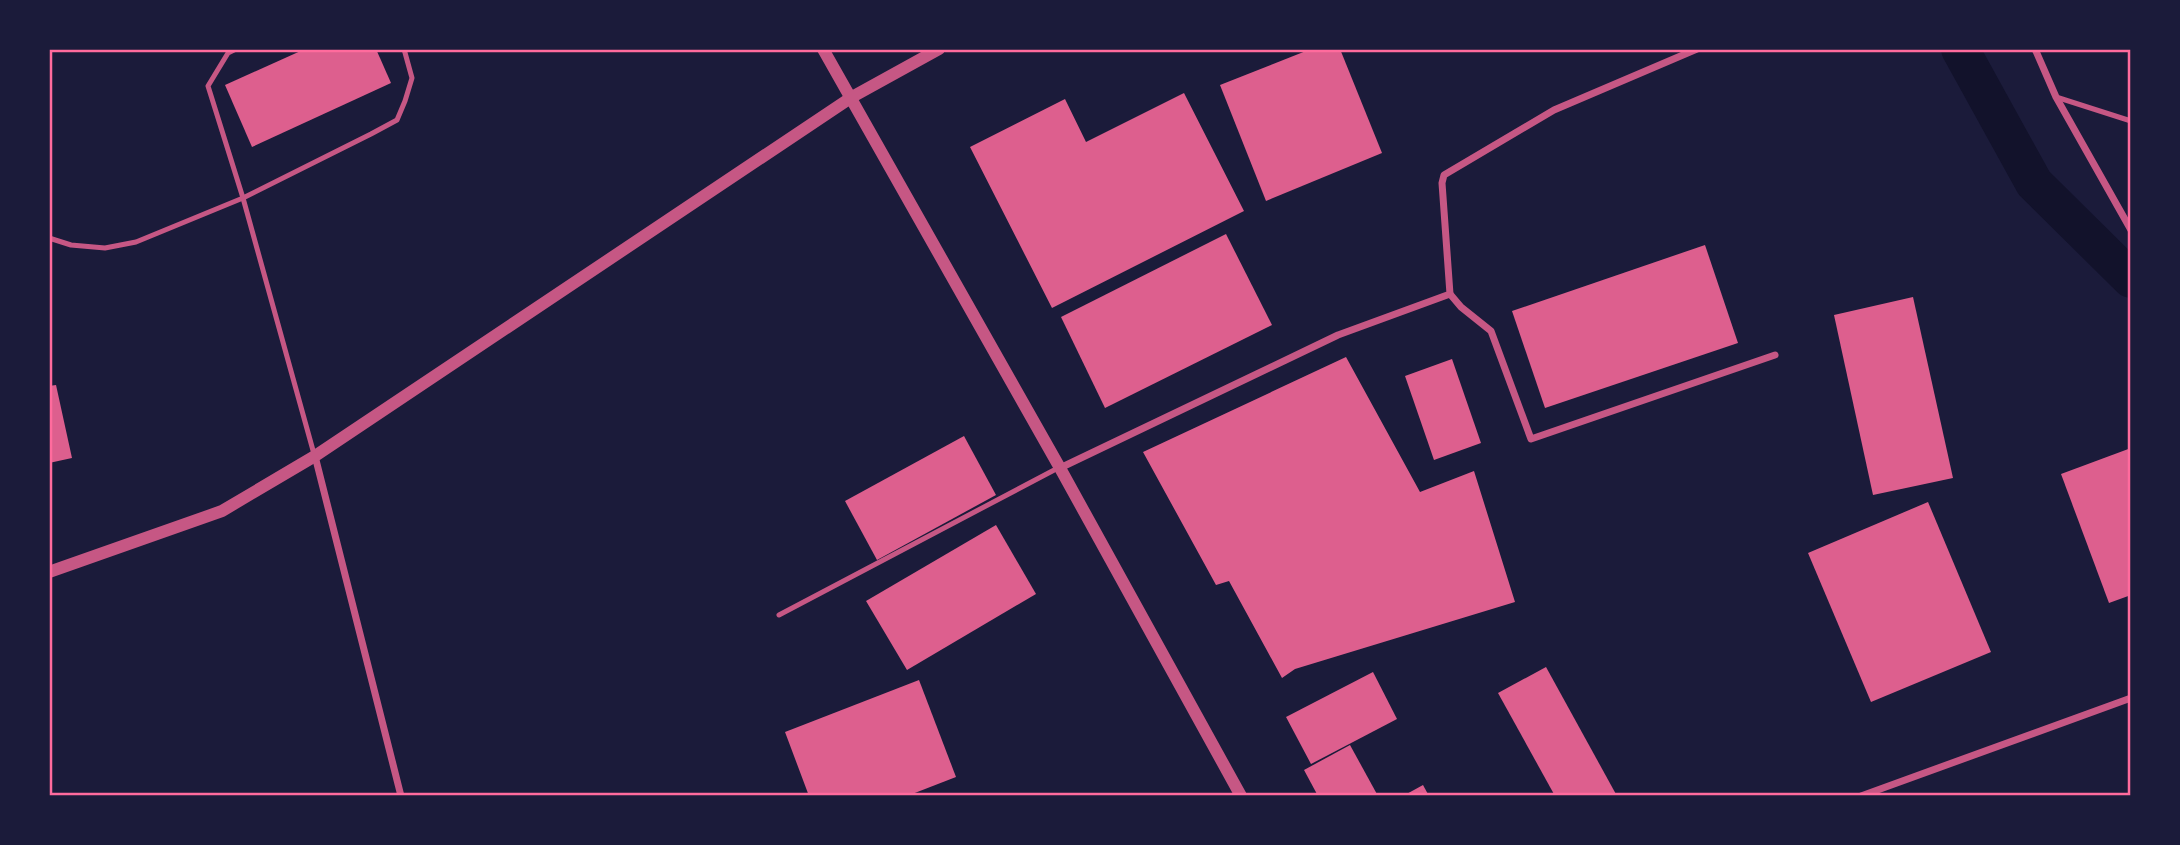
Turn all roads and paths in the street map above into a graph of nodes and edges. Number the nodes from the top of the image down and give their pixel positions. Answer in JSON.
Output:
{"nodes":[{"id":1,"x":236,"y":49,"type":"edge"},
{"id":2,"x":404,"y":49,"type":"edge"},
{"id":3,"x":823,"y":49,"type":"edge"},
{"id":4,"x":939,"y":49,"type":"edge"},
{"id":5,"x":1697,"y":49,"type":"edge"},
{"id":6,"x":2035,"y":49,"type":"edge"},
{"id":7,"x":852,"y":97,"type":"junction"},
{"id":8,"x":2056,"y":97,"type":"junction"},
{"id":9,"x":2131,"y":121,"type":"edge"},
{"id":10,"x":243,"y":198,"type":"junction"},
{"id":11,"x":2131,"y":230,"type":"edge"},
{"id":12,"x":49,"y":238,"type":"edge"},
{"id":13,"x":1450,"y":294,"type":"junction"},
{"id":14,"x":1776,"y":355,"type":"dead end"},
{"id":15,"x":315,"y":456,"type":"junction"},
{"id":16,"x":1060,"y":468,"type":"junction"},
{"id":17,"x":49,"y":572,"type":"edge"},
{"id":18,"x":779,"y":615,"type":"dead end"},
{"id":19,"x":2131,"y":698,"type":"edge"},
{"id":20,"x":401,"y":796,"type":"edge"},
{"id":21,"x":1241,"y":796,"type":"edge"},
{"id":22,"x":1861,"y":796,"type":"edge"}],
"edges":[{"from":1,"to":10,"type":"lane"},
{"from":2,"to":10,"type":"lane"},
{"from":3,"to":7,"type":"street"},
{"from":4,"to":7,"type":"street"},
{"from":5,"to":13,"type":"street"},
{"from":6,"to":8,"type":"street"},
{"from":7,"to":15,"type":"street"},
{"from":7,"to":16,"type":"street"},
{"from":8,"to":9,"type":"lane"},
{"from":8,"to":11,"type":"street"},
{"from":10,"to":12,"type":"lane"},
{"from":10,"to":15,"type":"lane"},
{"from":13,"to":14,"type":"street"},
{"from":13,"to":16,"type":"street"},
{"from":15,"to":17,"type":"street"},
{"from":15,"to":20,"type":"street"},
{"from":16,"to":18,"type":"lane"},
{"from":16,"to":21,"type":"street"},
{"from":19,"to":22,"type":"street"}]}
